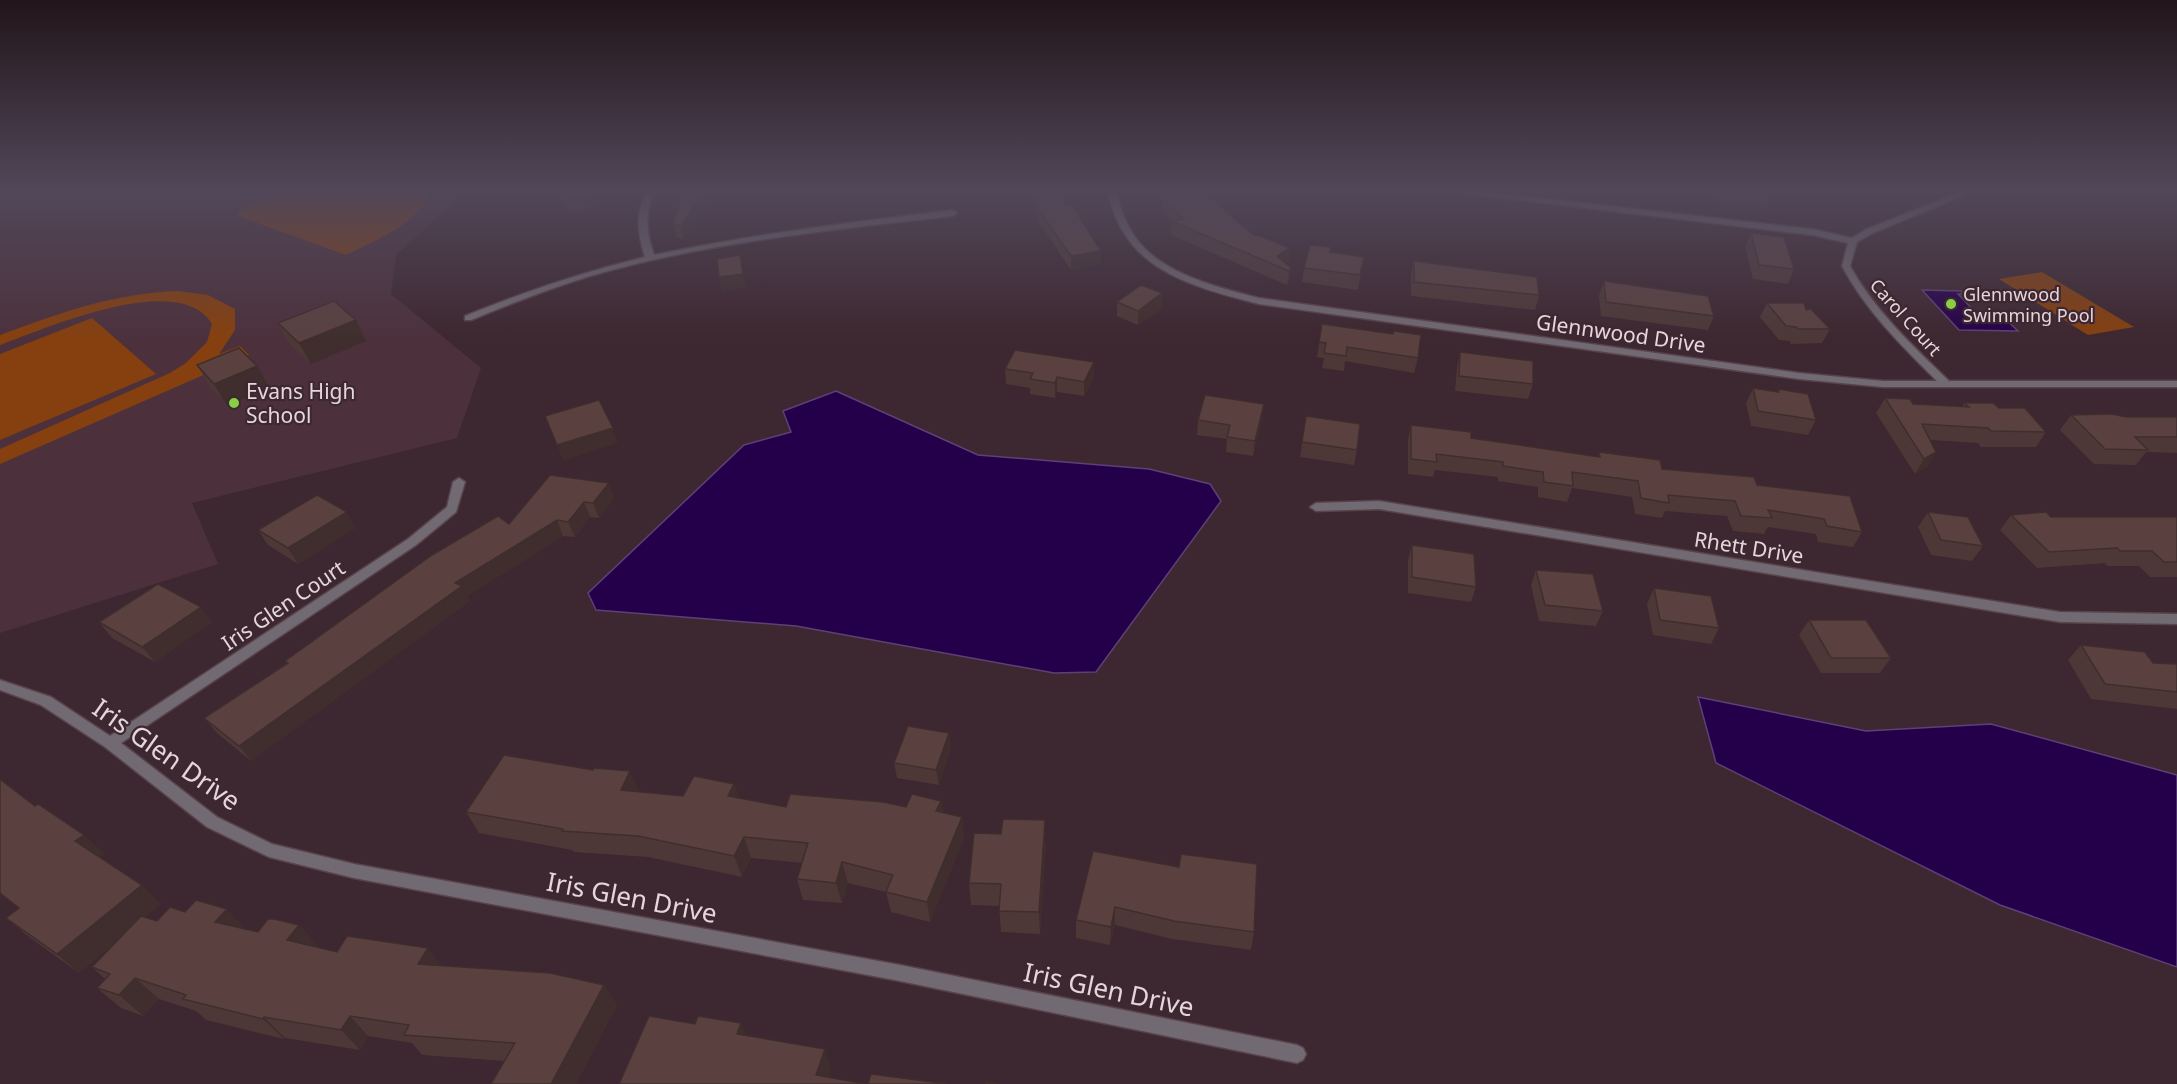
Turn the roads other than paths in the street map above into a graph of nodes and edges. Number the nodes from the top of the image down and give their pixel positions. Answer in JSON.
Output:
{"nodes":[{"id":1,"x":644,"y":240,"type":"edge"},
{"id":2,"x":744,"y":240,"type":"edge"},
{"id":3,"x":1133,"y":240,"type":"edge"},
{"id":4,"x":1847,"y":240,"type":"edge"},
{"id":5,"x":1853,"y":241,"type":"joint"},
{"id":6,"x":650,"y":257,"type":"junction"},
{"id":7,"x":468,"y":318,"type":"dead end"},
{"id":8,"x":2177,"y":384,"type":"edge"},
{"id":9,"x":1947,"y":385,"type":"junction"},
{"id":10,"x":459,"y":482,"type":"dead end"},
{"id":11,"x":1316,"y":507,"type":"dead end"},
{"id":12,"x":2177,"y":619,"type":"edge"},
{"id":13,"x":0,"y":685,"type":"edge"},
{"id":14,"x":110,"y":743,"type":"junction"},
{"id":15,"x":1297,"y":1054,"type":"dead end"}],
"edges":[{"from":1,"to":6,"type":"street"},
{"from":2,"to":6,"type":"street"},
{"from":3,"to":9,"type":"street","name":"Glennwood Drive"},
{"from":4,"to":5,"type":"street"},
{"from":5,"to":9,"type":"street","name":"Carol Court"},
{"from":6,"to":7,"type":"street"},
{"from":8,"to":9,"type":"street","name":"Glennwood Drive"},
{"from":10,"to":14,"type":"street","name":"Iris Glen Court"},
{"from":11,"to":12,"type":"street","name":"Rhett Drive"},
{"from":13,"to":14,"type":"street","name":"Iris Glen Drive"},
{"from":14,"to":15,"type":"street","name":"Iris Glen Drive"}]}
